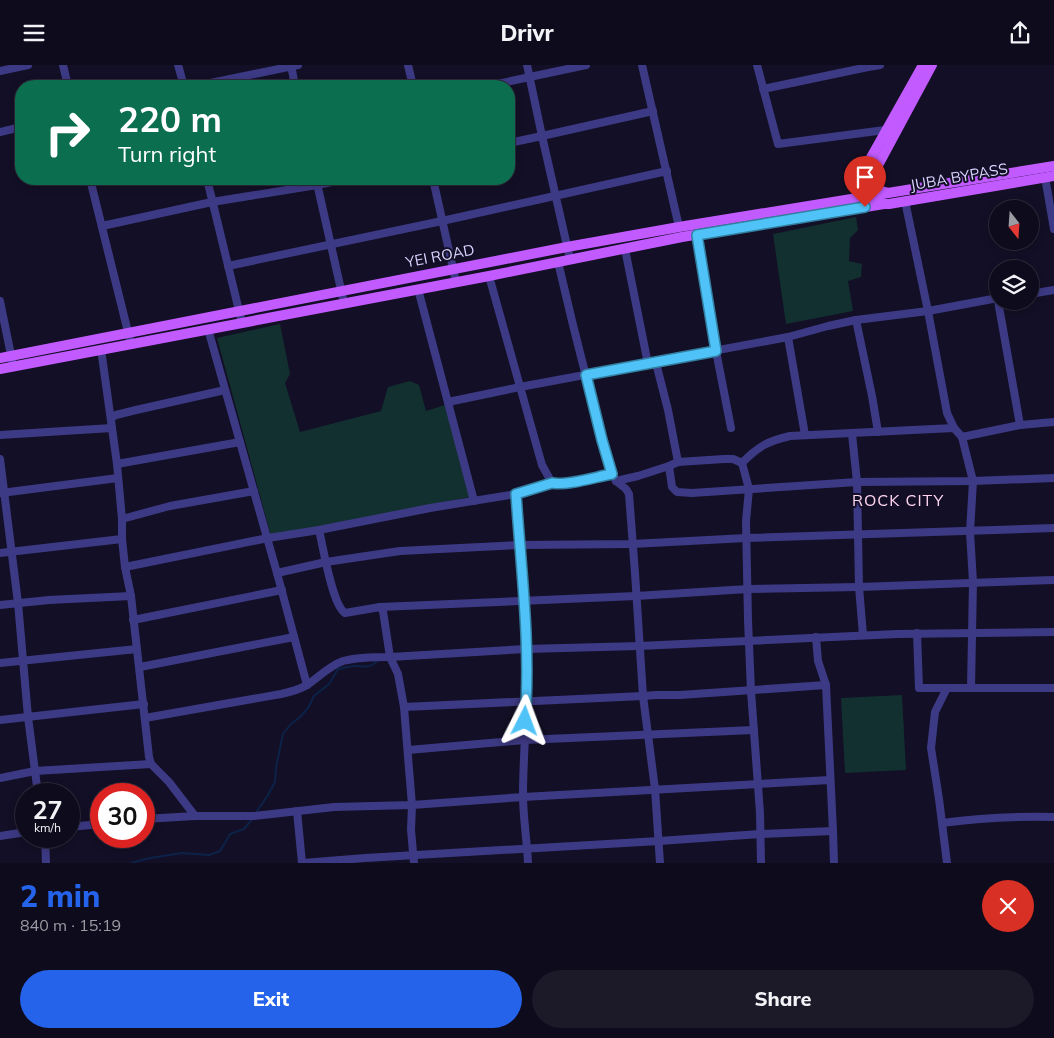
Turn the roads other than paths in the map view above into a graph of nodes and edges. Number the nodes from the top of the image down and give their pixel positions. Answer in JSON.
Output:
{"nodes":[{"id":1,"x":28,"y":65,"type":"edge"},
{"id":2,"x":63,"y":65,"type":"edge"},
{"id":3,"x":178,"y":65,"type":"edge"},
{"id":4,"x":293,"y":65,"type":"edge"},
{"id":5,"x":408,"y":65,"type":"edge"},
{"id":6,"x":527,"y":65,"type":"edge"},
{"id":7,"x":586,"y":65,"type":"edge"},
{"id":8,"x":642,"y":65,"type":"edge"},
{"id":9,"x":757,"y":65,"type":"edge"},
{"id":10,"x":880,"y":65,"type":"edge"},
{"id":11,"x":922,"y":65,"type":"edge"},
{"id":12,"x":932,"y":65,"type":"edge"},
{"id":13,"x":868,"y":66,"type":"edge"},
{"id":14,"x":0,"y":71,"type":"edge"},
{"id":15,"x":530,"y":77,"type":"junction"},
{"id":16,"x":67,"y":80,"type":"edge"},
{"id":17,"x":182,"y":80,"type":"edge"},
{"id":18,"x":224,"y":80,"type":"edge"},
{"id":19,"x":294,"y":80,"type":"edge"},
{"id":20,"x":412,"y":80,"type":"edge"},
{"id":21,"x":515,"y":80,"type":"edge"},
{"id":22,"x":763,"y":89,"type":"junction"},
{"id":23,"x":653,"y":111,"type":"junction"},
{"id":24,"x":15,"y":128,"type":"edge"},
{"id":25,"x":885,"y":130,"type":"dead end"},
{"id":26,"x":0,"y":131,"type":"edge"},
{"id":27,"x":542,"y":136,"type":"junction"},
{"id":28,"x":515,"y":142,"type":"edge"},
{"id":29,"x":1054,"y":166,"type":"edge"},
{"id":30,"x":667,"y":171,"type":"junction"},
{"id":31,"x":1050,"y":177,"type":"edge"},
{"id":32,"x":92,"y":185,"type":"edge"},
{"id":33,"x":208,"y":185,"type":"edge"},
{"id":34,"x":300,"y":185,"type":"edge"},
{"id":35,"x":317,"y":185,"type":"edge"},
{"id":36,"x":434,"y":185,"type":"edge"},
{"id":37,"x":888,"y":193,"type":"junction"},
{"id":38,"x":555,"y":196,"type":"junction"},
{"id":39,"x":869,"y":196,"type":"junction"},
{"id":40,"x":905,"y":201,"type":"junction"},
{"id":41,"x":212,"y":202,"type":"junction"},
{"id":42,"x":884,"y":204,"type":"junction"},
{"id":43,"x":442,"y":221,"type":"junction"},
{"id":44,"x":102,"y":226,"type":"junction"},
{"id":45,"x":679,"y":227,"type":"junction"},
{"id":46,"x":1054,"y":229,"type":"edge"},
{"id":47,"x":697,"y":235,"type":"junction"},
{"id":48,"x":330,"y":244,"type":"junction"},
{"id":49,"x":567,"y":247,"type":"junction"},
{"id":50,"x":625,"y":249,"type":"junction"},
{"id":51,"x":570,"y":259,"type":"junction"},
{"id":52,"x":558,"y":262,"type":"junction"},
{"id":53,"x":228,"y":266,"type":"junction"},
{"id":54,"x":453,"y":269,"type":"junction"},
{"id":55,"x":489,"y":276,"type":"junction"},
{"id":56,"x":456,"y":282,"type":"junction"},
{"id":57,"x":418,"y":289,"type":"junction"},
{"id":58,"x":1054,"y":290,"type":"edge"},
{"id":59,"x":341,"y":291,"type":"junction"},
{"id":60,"x":1039,"y":292,"type":"edge"},
{"id":61,"x":0,"y":301,"type":"edge"},
{"id":62,"x":989,"y":301,"type":"edge"},
{"id":63,"x":344,"y":303,"type":"junction"},
{"id":64,"x":1000,"y":310,"type":"edge"},
{"id":65,"x":239,"y":311,"type":"junction"},
{"id":66,"x":928,"y":311,"type":"junction"},
{"id":67,"x":856,"y":320,"type":"junction"},
{"id":68,"x":242,"y":323,"type":"junction"},
{"id":69,"x":208,"y":329,"type":"junction"},
{"id":70,"x":788,"y":337,"type":"junction"},
{"id":71,"x":130,"y":339,"type":"junction"},
{"id":72,"x":101,"y":349,"type":"junction"},
{"id":73,"x":716,"y":351,"type":"junction"},
{"id":74,"x":12,"y":355,"type":"junction"},
{"id":75,"x":0,"y":358,"type":"edge"},
{"id":76,"x":652,"y":363,"type":"junction"},
{"id":77,"x":12,"y":366,"type":"junction"},
{"id":78,"x":0,"y":369,"type":"edge"},
{"id":79,"x":586,"y":375,"type":"junction"},
{"id":80,"x":520,"y":387,"type":"junction"},
{"id":81,"x":225,"y":391,"type":"junction"},
{"id":82,"x":448,"y":402,"type":"junction"},
{"id":83,"x":111,"y":418,"type":"junction"},
{"id":84,"x":1054,"y":422,"type":"edge"},
{"id":85,"x":1020,"y":425,"type":"junction"},
{"id":86,"x":112,"y":428,"type":"junction"},
{"id":87,"x":731,"y":428,"type":"dead end"},
{"id":88,"x":954,"y":428,"type":"junction"},
{"id":89,"x":878,"y":432,"type":"junction"},
{"id":90,"x":852,"y":434,"type":"junction"},
{"id":91,"x":0,"y":435,"type":"edge"},
{"id":92,"x":805,"y":435,"type":"junction"},
{"id":93,"x":962,"y":437,"type":"junction"},
{"id":94,"x":240,"y":442,"type":"junction"},
{"id":95,"x":0,"y":459,"type":"edge"},
{"id":96,"x":678,"y":462,"type":"junction"},
{"id":97,"x":742,"y":463,"type":"junction"},
{"id":98,"x":116,"y":465,"type":"junction"},
{"id":99,"x":669,"y":466,"type":"junction"},
{"id":100,"x":614,"y":477,"type":"junction"},
{"id":101,"x":118,"y":478,"type":"junction"},
{"id":102,"x":1054,"y":478,"type":"edge"},
{"id":103,"x":973,"y":481,"type":"junction"},
{"id":104,"x":857,"y":482,"type":"junction"},
{"id":105,"x":552,"y":483,"type":"junction"},
{"id":106,"x":749,"y":489,"type":"junction"},
{"id":107,"x":254,"y":491,"type":"junction"},
{"id":108,"x":2,"y":493,"type":"edge"},
{"id":109,"x":516,"y":494,"type":"junction"},
{"id":110,"x":474,"y":501,"type":"junction"},
{"id":111,"x":122,"y":519,"type":"junction"},
{"id":112,"x":1054,"y":528,"type":"edge"},
{"id":113,"x":319,"y":529,"type":"junction"},
{"id":114,"x":970,"y":531,"type":"junction"},
{"id":115,"x":858,"y":535,"type":"junction"},
{"id":116,"x":268,"y":538,"type":"junction"},
{"id":117,"x":746,"y":538,"type":"junction"},
{"id":118,"x":122,"y":539,"type":"junction"},
{"id":119,"x":632,"y":544,"type":"junction"},
{"id":120,"x":520,"y":545,"type":"junction"},
{"id":121,"x":12,"y":552,"type":"junction"},
{"id":122,"x":0,"y":553,"type":"edge"},
{"id":123,"x":326,"y":562,"type":"junction"},
{"id":124,"x":125,"y":567,"type":"junction"},
{"id":125,"x":277,"y":573,"type":"junction"},
{"id":126,"x":1054,"y":580,"type":"edge"},
{"id":127,"x":973,"y":582,"type":"junction"},
{"id":128,"x":859,"y":587,"type":"junction"},
{"id":129,"x":748,"y":589,"type":"junction"},
{"id":130,"x":282,"y":591,"type":"junction"},
{"id":131,"x":131,"y":596,"type":"junction"},
{"id":132,"x":636,"y":596,"type":"junction"},
{"id":133,"x":524,"y":601,"type":"junction"},
{"id":134,"x":18,"y":603,"type":"junction"},
{"id":135,"x":0,"y":605,"type":"edge"},
{"id":136,"x":380,"y":607,"type":"junction"},
{"id":137,"x":133,"y":620,"type":"junction"},
{"id":138,"x":1054,"y":632,"type":"edge"},
{"id":139,"x":917,"y":633,"type":"junction"},
{"id":140,"x":972,"y":633,"type":"junction"},
{"id":141,"x":863,"y":635,"type":"junction"},
{"id":142,"x":294,"y":637,"type":"junction"},
{"id":143,"x":816,"y":637,"type":"junction"},
{"id":144,"x":749,"y":640,"type":"junction"},
{"id":145,"x":639,"y":646,"type":"junction"},
{"id":146,"x":137,"y":649,"type":"junction"},
{"id":147,"x":526,"y":649,"type":"junction"},
{"id":148,"x":390,"y":657,"type":"junction"},
{"id":149,"x":24,"y":661,"type":"junction"},
{"id":150,"x":0,"y":663,"type":"edge"},
{"id":151,"x":140,"y":667,"type":"junction"},
{"id":152,"x":307,"y":685,"type":"junction"},
{"id":153,"x":826,"y":685,"type":"junction"},
{"id":154,"x":947,"y":688,"type":"junction"},
{"id":155,"x":971,"y":688,"type":"junction"},
{"id":156,"x":1054,"y":689,"type":"edge"},
{"id":157,"x":751,"y":691,"type":"junction"},
{"id":158,"x":643,"y":697,"type":"junction"},
{"id":159,"x":527,"y":702,"type":"junction"},
{"id":160,"x":144,"y":704,"type":"junction"},
{"id":161,"x":404,"y":707,"type":"junction"},
{"id":162,"x":28,"y":717,"type":"junction"},
{"id":163,"x":145,"y":718,"type":"junction"},
{"id":164,"x":0,"y":720,"type":"edge"},
{"id":165,"x":754,"y":730,"type":"junction"},
{"id":166,"x":648,"y":735,"type":"junction"},
{"id":167,"x":524,"y":740,"type":"junction"},
{"id":168,"x":408,"y":750,"type":"junction"},
{"id":169,"x":151,"y":764,"type":"junction"},
{"id":170,"x":35,"y":771,"type":"junction"},
{"id":171,"x":0,"y":778,"type":"edge"},
{"id":172,"x":830,"y":780,"type":"junction"},
{"id":173,"x":37,"y":783,"type":"edge"},
{"id":174,"x":757,"y":783,"type":"junction"},
{"id":175,"x":655,"y":789,"type":"junction"},
{"id":176,"x":523,"y":797,"type":"junction"},
{"id":177,"x":412,"y":805,"type":"junction"},
{"id":178,"x":297,"y":811,"type":"junction"},
{"id":179,"x":195,"y":816,"type":"junction"},
{"id":180,"x":1054,"y":817,"type":"edge"},
{"id":181,"x":155,"y":818,"type":"edge"},
{"id":182,"x":942,"y":823,"type":"junction"},
{"id":183,"x":833,"y":831,"type":"junction"},
{"id":184,"x":15,"y":834,"type":"edge"},
{"id":185,"x":760,"y":834,"type":"junction"},
{"id":186,"x":0,"y":836,"type":"edge"},
{"id":187,"x":659,"y":841,"type":"junction"},
{"id":188,"x":45,"y":848,"type":"edge"},
{"id":189,"x":527,"y":848,"type":"junction"},
{"id":190,"x":414,"y":859,"type":"edge"},
{"id":191,"x":46,"y":863,"type":"edge"},
{"id":192,"x":302,"y":863,"type":"edge"},
{"id":193,"x":528,"y":863,"type":"edge"},
{"id":194,"x":660,"y":863,"type":"edge"},
{"id":195,"x":761,"y":863,"type":"edge"},
{"id":196,"x":834,"y":863,"type":"edge"},
{"id":197,"x":947,"y":863,"type":"edge"}],
"edges":[{"from":1,"to":14,"type":"street"},
{"from":2,"to":16,"type":"street"},
{"from":3,"to":17,"type":"street"},
{"from":4,"to":18,"type":"street"},
{"from":4,"to":19,"type":"street"},
{"from":5,"to":20,"type":"street"},
{"from":6,"to":15,"type":"street"},
{"from":7,"to":15,"type":"street"},
{"from":8,"to":23,"type":"street"},
{"from":9,"to":22,"type":"street"},
{"from":10,"to":13,"type":"street"},
{"from":11,"to":39,"type":"main road"},
{"from":12,"to":37,"type":"main road"},
{"from":13,"to":22,"type":"street"},
{"from":15,"to":21,"type":"street"},
{"from":15,"to":27,"type":"street"},
{"from":22,"to":25,"type":"street"},
{"from":23,"to":27,"type":"street"},
{"from":23,"to":30,"type":"street"},
{"from":24,"to":26,"type":"street"},
{"from":27,"to":28,"type":"street"},
{"from":27,"to":38,"type":"street"},
{"from":29,"to":37,"type":"main road","name":"JUBA BYPASS"},
{"from":30,"to":38,"type":"street"},
{"from":30,"to":45,"type":"street"},
{"from":31,"to":40,"type":"main road","name":"JUBA BYPASS"},
{"from":31,"to":46,"type":"street"},
{"from":32,"to":44,"type":"street"},
{"from":33,"to":41,"type":"street"},
{"from":34,"to":41,"type":"street"},
{"from":35,"to":48,"type":"street"},
{"from":36,"to":43,"type":"street"},
{"from":37,"to":39,"type":"main road","name":"YEI ROAD"},
{"from":38,"to":43,"type":"street"},
{"from":38,"to":49,"type":"street"},
{"from":39,"to":42,"type":"main road"},
{"from":39,"to":45,"type":"main road","name":"YEI ROAD"},
{"from":40,"to":42,"type":"main road","name":"JUBA BYPASS"},
{"from":40,"to":66,"type":"street"},
{"from":41,"to":44,"type":"street"},
{"from":41,"to":53,"type":"street"},
{"from":42,"to":47,"type":"main road","name":"YEI ROAD"},
{"from":43,"to":48,"type":"street"},
{"from":43,"to":54,"type":"street"},
{"from":44,"to":71,"type":"street"},
{"from":45,"to":49,"type":"main road","name":"YEI ROAD"},
{"from":47,"to":50,"type":"main road","name":"YEI ROAD"},
{"from":47,"to":73,"type":"street"},
{"from":48,"to":53,"type":"street"},
{"from":48,"to":59,"type":"street"},
{"from":49,"to":51,"type":"street"},
{"from":49,"to":54,"type":"main road","name":"YEI ROAD"},
{"from":50,"to":51,"type":"main road","name":"YEI ROAD"},
{"from":50,"to":76,"type":"street"},
{"from":51,"to":52,"type":"main road","name":"YEI ROAD"},
{"from":52,"to":55,"type":"main road","name":"YEI ROAD"},
{"from":52,"to":79,"type":"street"},
{"from":53,"to":65,"type":"street"},
{"from":54,"to":56,"type":"street"},
{"from":54,"to":59,"type":"main road","name":"YEI ROAD"},
{"from":55,"to":56,"type":"main road","name":"YEI ROAD"},
{"from":55,"to":80,"type":"street"},
{"from":56,"to":57,"type":"main road","name":"YEI ROAD"},
{"from":57,"to":63,"type":"main road","name":"YEI ROAD"},
{"from":57,"to":82,"type":"street"},
{"from":58,"to":60,"type":"street"},
{"from":59,"to":63,"type":"street"},
{"from":59,"to":65,"type":"main road","name":"YEI ROAD"},
{"from":61,"to":74,"type":"street"},
{"from":62,"to":66,"type":"street"},
{"from":63,"to":68,"type":"main road","name":"YEI ROAD"},
{"from":64,"to":85,"type":"street"},
{"from":65,"to":68,"type":"street"},
{"from":65,"to":71,"type":"main road","name":"YEI ROAD"},
{"from":66,"to":67,"type":"street"},
{"from":66,"to":88,"type":"street"},
{"from":67,"to":70,"type":"street"},
{"from":67,"to":89,"type":"street"},
{"from":68,"to":69,"type":"main road","name":"YEI ROAD"},
{"from":69,"to":71,"type":"main road","name":"YEI ROAD"},
{"from":69,"to":81,"type":"street"},
{"from":70,"to":73,"type":"street"},
{"from":70,"to":92,"type":"street"},
{"from":71,"to":72,"type":"main road","name":"YEI ROAD"},
{"from":71,"to":74,"type":"main road","name":"YEI ROAD"},
{"from":72,"to":77,"type":"main road","name":"YEI ROAD"},
{"from":72,"to":83,"type":"street"},
{"from":73,"to":76,"type":"street"},
{"from":73,"to":87,"type":"street"},
{"from":74,"to":75,"type":"main road","name":"YEI ROAD"},
{"from":74,"to":77,"type":"street"},
{"from":76,"to":79,"type":"street"},
{"from":76,"to":96,"type":"street"},
{"from":77,"to":78,"type":"main road","name":"YEI ROAD"},
{"from":79,"to":80,"type":"street"},
{"from":79,"to":100,"type":"street"},
{"from":80,"to":82,"type":"street"},
{"from":80,"to":105,"type":"street"},
{"from":81,"to":83,"type":"street"},
{"from":81,"to":94,"type":"street"},
{"from":82,"to":110,"type":"street"},
{"from":83,"to":86,"type":"street"},
{"from":84,"to":85,"type":"street"},
{"from":85,"to":93,"type":"street"},
{"from":86,"to":91,"type":"street"},
{"from":86,"to":98,"type":"street"},
{"from":88,"to":89,"type":"street"},
{"from":88,"to":93,"type":"street"},
{"from":89,"to":90,"type":"street"},
{"from":90,"to":92,"type":"street"},
{"from":90,"to":104,"type":"street"},
{"from":92,"to":97,"type":"street"},
{"from":93,"to":103,"type":"street"},
{"from":94,"to":98,"type":"street"},
{"from":94,"to":107,"type":"street"},
{"from":95,"to":108,"type":"street"},
{"from":96,"to":97,"type":"street"},
{"from":96,"to":99,"type":"street"},
{"from":97,"to":106,"type":"street"},
{"from":98,"to":101,"type":"street"},
{"from":99,"to":100,"type":"street"},
{"from":99,"to":106,"type":"street"},
{"from":100,"to":105,"type":"street"},
{"from":100,"to":119,"type":"street"},
{"from":101,"to":108,"type":"street"},
{"from":101,"to":111,"type":"street"},
{"from":102,"to":103,"type":"street"},
{"from":103,"to":104,"type":"street"},
{"from":103,"to":114,"type":"street"},
{"from":104,"to":106,"type":"street"},
{"from":104,"to":115,"type":"street"},
{"from":105,"to":109,"type":"street"},
{"from":106,"to":117,"type":"street"},
{"from":107,"to":111,"type":"street"},
{"from":107,"to":116,"type":"street"},
{"from":108,"to":121,"type":"street"},
{"from":109,"to":110,"type":"street"},
{"from":109,"to":120,"type":"street"},
{"from":110,"to":113,"type":"street"},
{"from":111,"to":118,"type":"street"},
{"from":112,"to":114,"type":"street"},
{"from":113,"to":116,"type":"street"},
{"from":113,"to":123,"type":"street"},
{"from":114,"to":115,"type":"street"},
{"from":114,"to":127,"type":"street"},
{"from":115,"to":117,"type":"street"},
{"from":115,"to":128,"type":"street"},
{"from":116,"to":124,"type":"street"},
{"from":116,"to":125,"type":"street"},
{"from":117,"to":119,"type":"street"},
{"from":117,"to":129,"type":"street"},
{"from":118,"to":121,"type":"street"},
{"from":118,"to":124,"type":"street"},
{"from":119,"to":120,"type":"street"},
{"from":119,"to":132,"type":"street"},
{"from":120,"to":123,"type":"street"},
{"from":120,"to":133,"type":"street"},
{"from":121,"to":122,"type":"street"},
{"from":121,"to":134,"type":"street"},
{"from":123,"to":125,"type":"street"},
{"from":123,"to":136,"type":"street"},
{"from":124,"to":131,"type":"street"},
{"from":125,"to":130,"type":"street"},
{"from":126,"to":127,"type":"street"},
{"from":127,"to":128,"type":"street"},
{"from":127,"to":140,"type":"street"},
{"from":128,"to":129,"type":"street"},
{"from":128,"to":141,"type":"street"},
{"from":129,"to":132,"type":"street"},
{"from":129,"to":144,"type":"street"},
{"from":130,"to":137,"type":"street"},
{"from":130,"to":142,"type":"street"},
{"from":131,"to":134,"type":"street"},
{"from":131,"to":137,"type":"street"},
{"from":132,"to":133,"type":"street"},
{"from":132,"to":145,"type":"street"},
{"from":133,"to":136,"type":"street"},
{"from":133,"to":147,"type":"street"},
{"from":134,"to":135,"type":"street"},
{"from":134,"to":149,"type":"street"},
{"from":136,"to":148,"type":"street"},
{"from":137,"to":146,"type":"street"},
{"from":138,"to":140,"type":"street"},
{"from":139,"to":140,"type":"street"},
{"from":139,"to":141,"type":"street"},
{"from":139,"to":154,"type":"street"},
{"from":140,"to":155,"type":"street"},
{"from":141,"to":143,"type":"street"},
{"from":142,"to":151,"type":"street"},
{"from":142,"to":152,"type":"street"},
{"from":143,"to":144,"type":"street"},
{"from":143,"to":153,"type":"street"},
{"from":144,"to":145,"type":"street"},
{"from":144,"to":157,"type":"street"},
{"from":145,"to":147,"type":"street"},
{"from":145,"to":158,"type":"street"},
{"from":146,"to":149,"type":"street"},
{"from":146,"to":151,"type":"street"},
{"from":147,"to":148,"type":"street"},
{"from":147,"to":159,"type":"street"},
{"from":148,"to":152,"type":"street"},
{"from":148,"to":161,"type":"street"},
{"from":149,"to":150,"type":"street"},
{"from":149,"to":162,"type":"street"},
{"from":151,"to":160,"type":"street"},
{"from":152,"to":163,"type":"street"},
{"from":153,"to":157,"type":"street"},
{"from":153,"to":172,"type":"street"},
{"from":154,"to":155,"type":"street"},
{"from":154,"to":182,"type":"street"},
{"from":155,"to":156,"type":"street"},
{"from":157,"to":158,"type":"street"},
{"from":157,"to":165,"type":"street"},
{"from":158,"to":159,"type":"street"},
{"from":158,"to":166,"type":"street"},
{"from":159,"to":161,"type":"street"},
{"from":159,"to":167,"type":"street"},
{"from":160,"to":162,"type":"street"},
{"from":160,"to":163,"type":"street"},
{"from":161,"to":168,"type":"street"},
{"from":162,"to":164,"type":"street"},
{"from":162,"to":170,"type":"street"},
{"from":163,"to":169,"type":"street"},
{"from":165,"to":166,"type":"street"},
{"from":165,"to":174,"type":"street"},
{"from":166,"to":167,"type":"street"},
{"from":166,"to":175,"type":"street"},
{"from":167,"to":168,"type":"street"},
{"from":167,"to":176,"type":"street"},
{"from":168,"to":177,"type":"street"},
{"from":169,"to":170,"type":"street"},
{"from":169,"to":179,"type":"street"},
{"from":170,"to":171,"type":"street"},
{"from":170,"to":173,"type":"street"},
{"from":172,"to":174,"type":"street"},
{"from":172,"to":183,"type":"street"},
{"from":174,"to":175,"type":"street"},
{"from":174,"to":185,"type":"street"},
{"from":175,"to":176,"type":"street"},
{"from":175,"to":187,"type":"street"},
{"from":176,"to":177,"type":"street"},
{"from":176,"to":189,"type":"street"},
{"from":177,"to":178,"type":"street"},
{"from":177,"to":190,"type":"street"},
{"from":178,"to":179,"type":"street"},
{"from":178,"to":192,"type":"street"},
{"from":179,"to":181,"type":"street"},
{"from":180,"to":182,"type":"street"},
{"from":182,"to":197,"type":"street"},
{"from":183,"to":185,"type":"street"},
{"from":183,"to":196,"type":"street"},
{"from":184,"to":186,"type":"street"},
{"from":185,"to":187,"type":"street"},
{"from":185,"to":195,"type":"street"},
{"from":187,"to":189,"type":"street"},
{"from":187,"to":194,"type":"street"},
{"from":188,"to":191,"type":"street"},
{"from":189,"to":190,"type":"street"},
{"from":189,"to":193,"type":"street"},
{"from":190,"to":192,"type":"street"}]}
